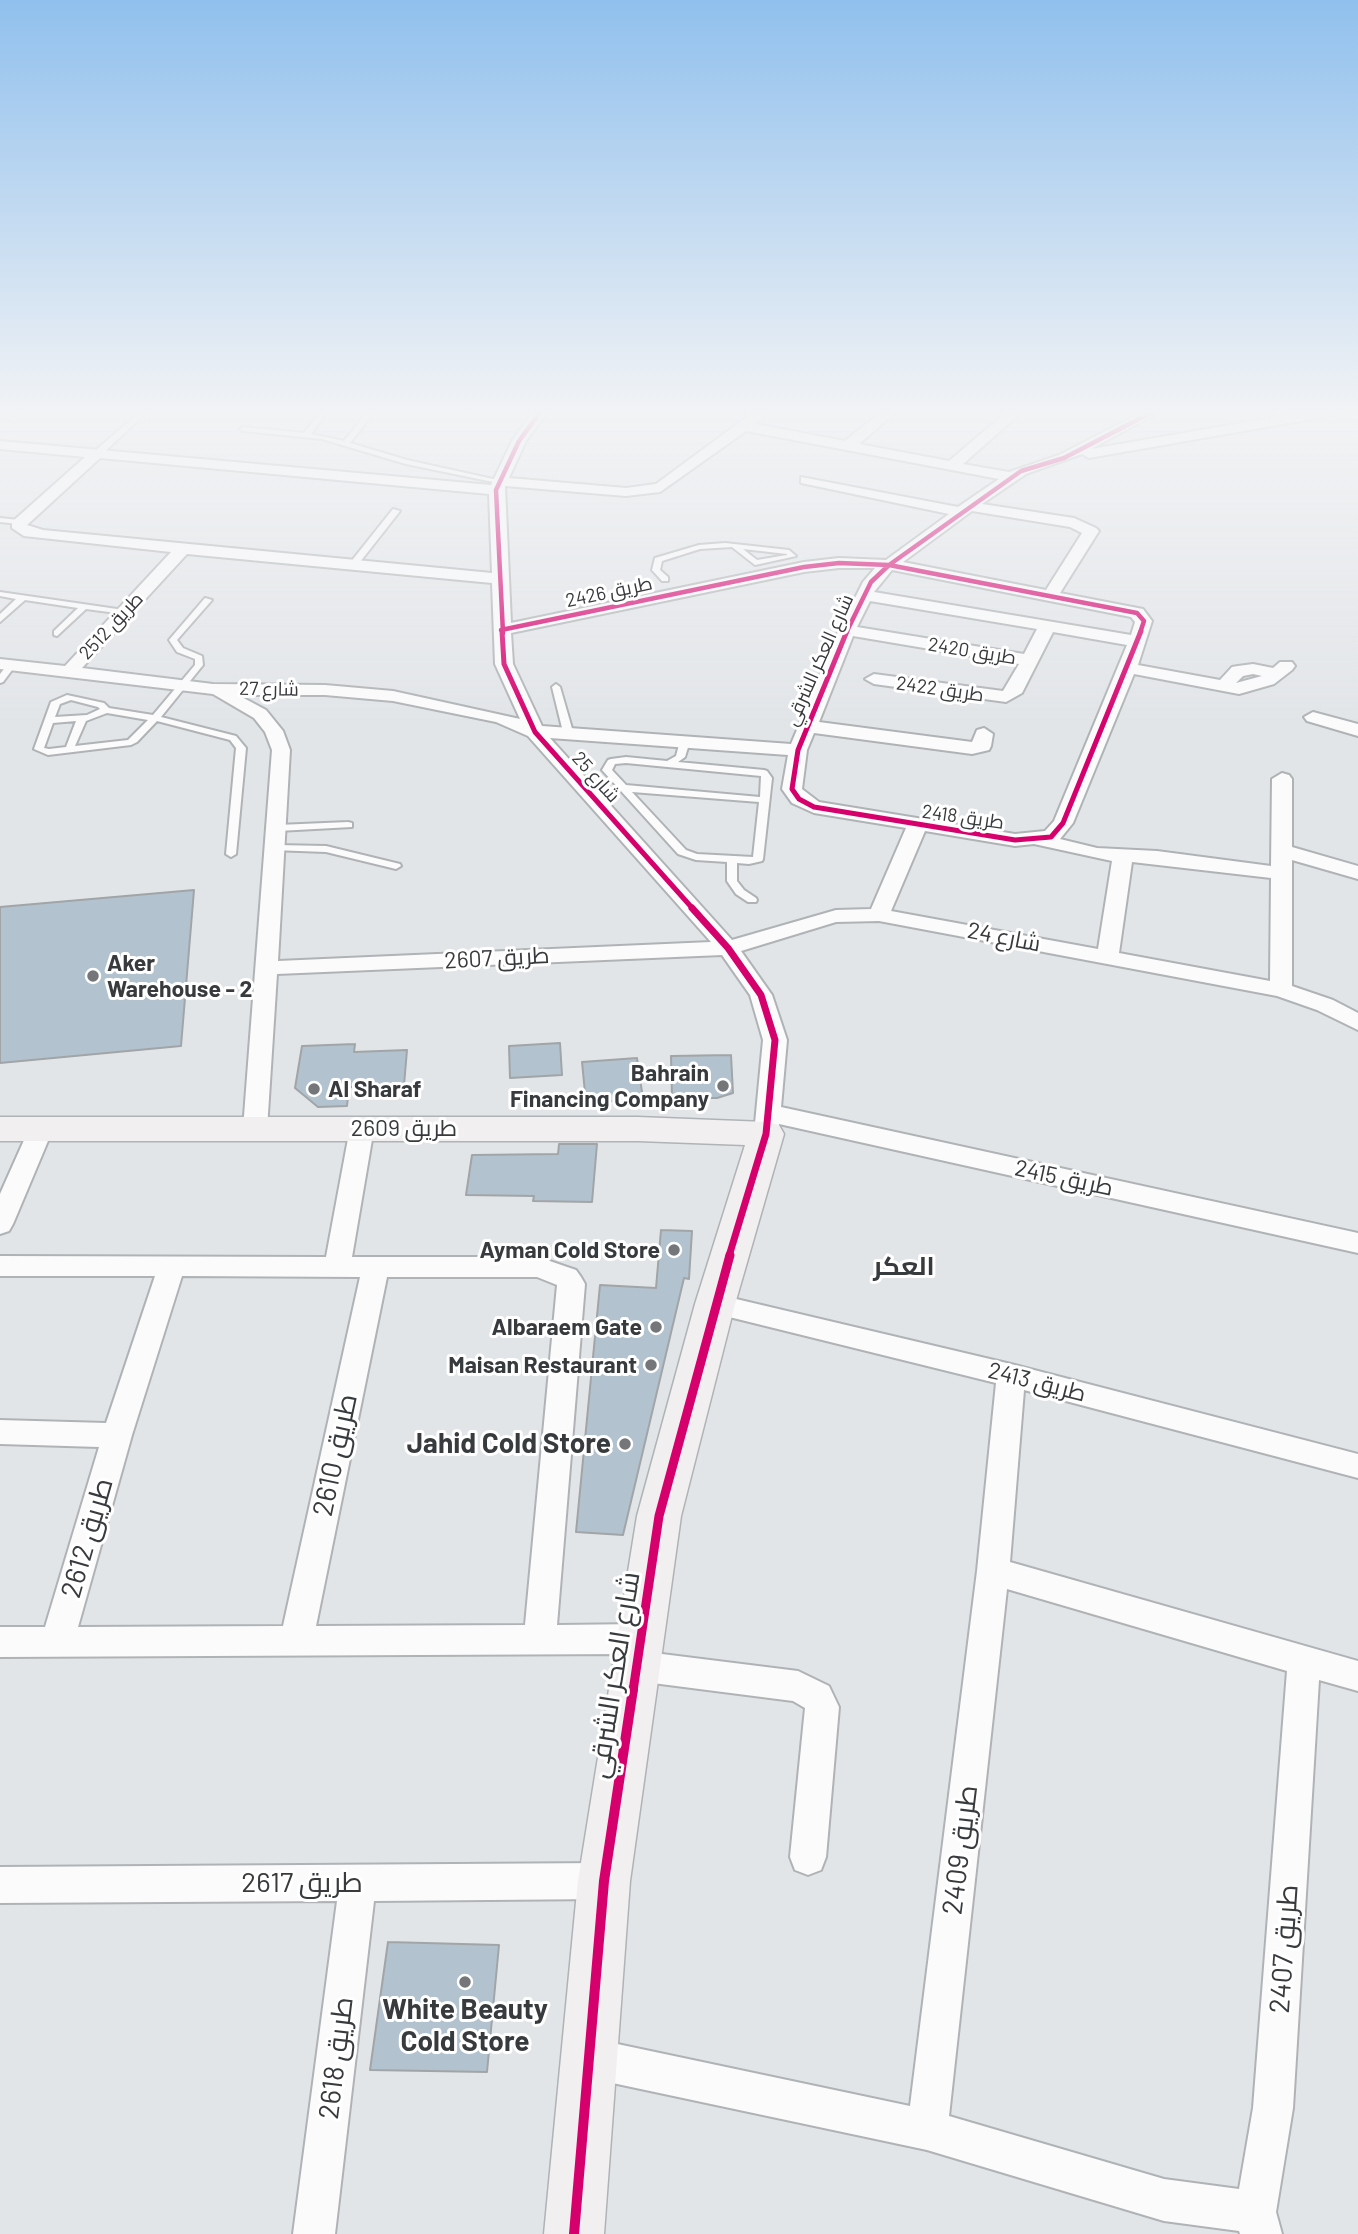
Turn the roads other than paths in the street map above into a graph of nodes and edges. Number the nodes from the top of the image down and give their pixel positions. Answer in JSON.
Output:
{"nodes":[{"id":1,"x":27,"y":515,"type":"edge"},
{"id":2,"x":393,"y":515,"type":"edge"},
{"id":3,"x":498,"y":515,"type":"edge"},
{"id":4,"x":957,"y":515,"type":"edge"},
{"id":5,"x":1014,"y":515,"type":"edge"},
{"id":6,"x":0,"y":520,"type":"edge"},
{"id":7,"x":19,"y":522,"type":"junction"},
{"id":8,"x":734,"y":545,"type":"junction"},
{"id":9,"x":182,"y":550,"type":"junction"},
{"id":10,"x":353,"y":565,"type":"junction"},
{"id":11,"x":889,"y":565,"type":"junction"},
{"id":12,"x":773,"y":567,"type":"junction"},
{"id":13,"x":501,"y":579,"type":"junction"},
{"id":14,"x":665,"y":579,"type":"dead end"},
{"id":15,"x":0,"y":594,"type":"edge"},
{"id":16,"x":1051,"y":594,"type":"junction"},
{"id":17,"x":864,"y":595,"type":"junction"},
{"id":18,"x":23,"y":597,"type":"junction"},
{"id":19,"x":208,"y":600,"type":"dead end"},
{"id":20,"x":83,"y":608,"type":"junction"},
{"id":21,"x":124,"y":612,"type":"junction"},
{"id":22,"x":0,"y":619,"type":"edge"},
{"id":23,"x":923,"y":624,"type":"junction"},
{"id":24,"x":1047,"y":626,"type":"junction"},
{"id":25,"x":501,"y":630,"type":"junction"},
{"id":26,"x":847,"y":630,"type":"junction"},
{"id":27,"x":57,"y":633,"type":"dead end"},
{"id":28,"x":1137,"y":641,"type":"junction"},
{"id":29,"x":1029,"y":660,"type":"junction"},
{"id":30,"x":1128,"y":668,"type":"junction"},
{"id":31,"x":4,"y":670,"type":"edge"},
{"id":32,"x":1282,"y":670,"type":"dead end"},
{"id":33,"x":69,"y":672,"type":"junction"},
{"id":34,"x":874,"y":680,"type":"dead end"},
{"id":35,"x":182,"y":686,"type":"junction"},
{"id":36,"x":556,"y":687,"type":"dead end"},
{"id":37,"x":213,"y":689,"type":"junction"},
{"id":38,"x":106,"y":710,"type":"junction"},
{"id":39,"x":1313,"y":717,"type":"dead end"},
{"id":40,"x":155,"y":718,"type":"junction"},
{"id":41,"x":82,"y":719,"type":"junction"},
{"id":42,"x":49,"y":720,"type":"junction"},
{"id":43,"x":806,"y":726,"type":"junction"},
{"id":44,"x":1358,"y":730,"type":"edge"},
{"id":45,"x":535,"y":732,"type":"junction"},
{"id":46,"x":568,"y":732,"type":"junction"},
{"id":47,"x":984,"y":734,"type":"dead end"},
{"id":48,"x":693,"y":741,"type":"junction"},
{"id":49,"x":69,"y":750,"type":"junction"},
{"id":50,"x":798,"y":750,"type":"junction"},
{"id":51,"x":670,"y":764,"type":"junction"},
{"id":52,"x":702,"y":766,"type":"junction"},
{"id":53,"x":1282,"y":779,"type":"dead end"},
{"id":54,"x":622,"y":788,"type":"junction"},
{"id":55,"x":765,"y":800,"type":"junction"},
{"id":56,"x":348,"y":825,"type":"dead end"},
{"id":57,"x":917,"y":826,"type":"junction"},
{"id":58,"x":277,"y":838,"type":"junction"},
{"id":59,"x":1041,"y":840,"type":"junction"},
{"id":60,"x":1280,"y":850,"type":"junction"},
{"id":61,"x":231,"y":854,"type":"dead end"},
{"id":62,"x":1122,"y":855,"type":"junction"},
{"id":63,"x":732,"y":860,"type":"junction"},
{"id":64,"x":396,"y":866,"type":"dead end"},
{"id":65,"x":1280,"y":873,"type":"junction"},
{"id":66,"x":1358,"y":873,"type":"edge"},
{"id":67,"x":752,"y":900,"type":"dead end"},
{"id":68,"x":878,"y":915,"type":"junction"},
{"id":69,"x":728,"y":948,"type":"junction"},
{"id":70,"x":1108,"y":956,"type":"junction"},
{"id":71,"x":267,"y":968,"type":"junction"},
{"id":72,"x":1281,"y":990,"type":"junction"},
{"id":73,"x":1358,"y":1023,"type":"edge"},
{"id":74,"x":768,"y":1124,"type":"junction"},
{"id":75,"x":362,"y":1128,"type":"junction"},
{"id":76,"x":0,"y":1129,"type":"edge"},
{"id":77,"x":41,"y":1129,"type":"junction"},
{"id":78,"x":255,"y":1129,"type":"junction"},
{"id":79,"x":0,"y":1224,"type":"edge"},
{"id":80,"x":1358,"y":1243,"type":"edge"},
{"id":81,"x":0,"y":1266,"type":"edge"},
{"id":82,"x":172,"y":1267,"type":"junction"},
{"id":83,"x":337,"y":1268,"type":"junction"},
{"id":84,"x":375,"y":1268,"type":"junction"},
{"id":85,"x":715,"y":1304,"type":"junction"},
{"id":86,"x":1011,"y":1376,"type":"junction"},
{"id":87,"x":0,"y":1432,"type":"edge"},
{"id":88,"x":117,"y":1435,"type":"junction"},
{"id":89,"x":1358,"y":1466,"type":"edge"},
{"id":90,"x":993,"y":1571,"type":"junction"},
{"id":91,"x":540,"y":1638,"type":"junction"},
{"id":92,"x":0,"y":1642,"type":"edge"},
{"id":93,"x":57,"y":1642,"type":"junction"},
{"id":94,"x":296,"y":1642,"type":"junction"},
{"id":95,"x":639,"y":1653,"type":"junction"},
{"id":96,"x":1304,"y":1662,"type":"junction"},
{"id":97,"x":1358,"y":1676,"type":"edge"},
{"id":98,"x":808,"y":1857,"type":"dead end"},
{"id":99,"x":604,"y":1881,"type":"junction"},
{"id":100,"x":358,"y":1882,"type":"junction"},
{"id":101,"x":0,"y":1885,"type":"edge"},
{"id":102,"x":589,"y":2058,"type":"junction"},
{"id":103,"x":928,"y":2130,"type":"junction"},
{"id":104,"x":1258,"y":2223,"type":"edge"},
{"id":105,"x":314,"y":2234,"type":"edge"},
{"id":106,"x":574,"y":2234,"type":"edge"}],
"edges":[{"from":1,"to":7,"type":"street"},
{"from":2,"to":10,"type":"lane"},
{"from":3,"to":13,"type":"street","name":"شارع 25"},
{"from":4,"to":11,"type":"street","name":"شارع العكر الشرقي"},
{"from":5,"to":16,"type":"street"},
{"from":6,"to":7,"type":"lane"},
{"from":7,"to":9,"type":"street"},
{"from":8,"to":12,"type":"lane"},
{"from":8,"to":12,"type":"lane"},
{"from":8,"to":14,"type":"lane"},
{"from":9,"to":10,"type":"street"},
{"from":9,"to":21,"type":"street","name":"طريق 2512"},
{"from":10,"to":13,"type":"street"},
{"from":11,"to":12,"type":"street","name":"طريق 2426"},
{"from":11,"to":16,"type":"street","name":"طريق 2426"},
{"from":11,"to":17,"type":"street","name":"شارع العكر الشرقي"},
{"from":12,"to":25,"type":"street","name":"طريق 2426"},
{"from":13,"to":25,"type":"street","name":"شارع 25"},
{"from":15,"to":18,"type":"lane"},
{"from":16,"to":28,"type":"street","name":"طريق 2426"},
{"from":17,"to":23,"type":"street"},
{"from":17,"to":26,"type":"street","name":"شارع العكر الشرقي"},
{"from":18,"to":20,"type":"lane"},
{"from":18,"to":22,"type":"lane"},
{"from":19,"to":35,"type":"lane"},
{"from":20,"to":21,"type":"lane"},
{"from":20,"to":27,"type":"lane"},
{"from":21,"to":33,"type":"street","name":"طريق 2512"},
{"from":23,"to":24,"type":"street"},
{"from":23,"to":26,"type":"street","name":"طريق 2420"},
{"from":23,"to":29,"type":"street","name":"طريق 2420"},
{"from":24,"to":28,"type":"street"},
{"from":24,"to":29,"type":"street","name":"طريق 2422"},
{"from":25,"to":45,"type":"street","name":"شارع 25"},
{"from":26,"to":43,"type":"street","name":"شارع العكر الشرقي"},
{"from":28,"to":30,"type":"street"},
{"from":29,"to":34,"type":"street","name":"طريق 2422"},
{"from":30,"to":32,"type":"street"},
{"from":30,"to":59,"type":"street"},
{"from":31,"to":33,"type":"street","name":"شارع 27"},
{"from":33,"to":35,"type":"street","name":"شارع 27"},
{"from":35,"to":37,"type":"street","name":"شارع 27"},
{"from":35,"to":40,"type":"lane"},
{"from":36,"to":46,"type":"lane"},
{"from":37,"to":45,"type":"street","name":"شارع 27"},
{"from":37,"to":58,"type":"street"},
{"from":38,"to":40,"type":"lane"},
{"from":38,"to":41,"type":"lane"},
{"from":38,"to":42,"type":"lane"},
{"from":39,"to":44,"type":"street"},
{"from":40,"to":49,"type":"lane"},
{"from":40,"to":61,"type":"lane"},
{"from":41,"to":42,"type":"lane"},
{"from":41,"to":49,"type":"lane"},
{"from":42,"to":49,"type":"lane"},
{"from":43,"to":47,"type":"street","name":"شارع العكر الشرقي"},
{"from":43,"to":50,"type":"street","name":"شارع العكر الشرقي"},
{"from":45,"to":46,"type":"street"},
{"from":45,"to":69,"type":"street","name":"شارع 25"},
{"from":46,"to":48,"type":"street"},
{"from":48,"to":50,"type":"street"},
{"from":48,"to":51,"type":"lane"},
{"from":48,"to":52,"type":"lane"},
{"from":50,"to":57,"type":"street","name":"طريق 2418"},
{"from":51,"to":52,"type":"lane"},
{"from":51,"to":54,"type":"lane"},
{"from":52,"to":55,"type":"lane"},
{"from":53,"to":60,"type":"street"},
{"from":54,"to":55,"type":"lane"},
{"from":54,"to":63,"type":"lane"},
{"from":55,"to":63,"type":"lane"},
{"from":56,"to":58,"type":"lane"},
{"from":57,"to":59,"type":"street","name":"طريق 2418"},
{"from":57,"to":68,"type":"street","name":"طريق 2418"},
{"from":58,"to":64,"type":"lane"},
{"from":58,"to":71,"type":"street"},
{"from":59,"to":62,"type":"street","name":"طريق 2418"},
{"from":60,"to":65,"type":"street"},
{"from":60,"to":66,"type":"street"},
{"from":62,"to":65,"type":"street","name":"طريق 2418"},
{"from":62,"to":70,"type":"street"},
{"from":63,"to":67,"type":"lane"},
{"from":65,"to":72,"type":"street"},
{"from":68,"to":69,"type":"street","name":"شارع 24"},
{"from":68,"to":70,"type":"street","name":"شارع 24"},
{"from":69,"to":71,"type":"street","name":"طريق 2607"},
{"from":69,"to":74,"type":"street","name":"شارع 25"},
{"from":70,"to":72,"type":"street","name":"شارع 24"},
{"from":71,"to":78,"type":"street"},
{"from":72,"to":73,"type":"street","name":"شارع 24"},
{"from":74,"to":75,"type":"street","name":"طريق 2609"},
{"from":74,"to":80,"type":"street","name":"طريق 2415"},
{"from":74,"to":85,"type":"street","name":"شارع العكر الشرقي"},
{"from":75,"to":78,"type":"street","name":"طريق 2609"},
{"from":75,"to":83,"type":"street"},
{"from":76,"to":77,"type":"street","name":"طريق 2609"},
{"from":77,"to":78,"type":"street","name":"طريق 2609"},
{"from":77,"to":79,"type":"street"},
{"from":81,"to":82,"type":"street"},
{"from":82,"to":83,"type":"street"},
{"from":82,"to":88,"type":"street","name":"طريق 2612"},
{"from":83,"to":84,"type":"street"},
{"from":84,"to":91,"type":"street"},
{"from":84,"to":94,"type":"street","name":"طريق 2610"},
{"from":85,"to":86,"type":"street","name":"طريق 2413"},
{"from":85,"to":95,"type":"street","name":"شارع العكر الشرقي"},
{"from":86,"to":89,"type":"street","name":"طريق 2413"},
{"from":86,"to":90,"type":"street","name":"طريق 2409"},
{"from":87,"to":88,"type":"street"},
{"from":88,"to":93,"type":"street","name":"طريق 2612"},
{"from":90,"to":96,"type":"street"},
{"from":90,"to":103,"type":"street","name":"طريق 2409"},
{"from":91,"to":94,"type":"street"},
{"from":91,"to":95,"type":"street"},
{"from":92,"to":93,"type":"street"},
{"from":93,"to":94,"type":"street"},
{"from":95,"to":98,"type":"street"},
{"from":95,"to":99,"type":"street","name":"شارع العكر الشرقي"},
{"from":96,"to":97,"type":"street"},
{"from":96,"to":104,"type":"street","name":"طريق 2407"},
{"from":99,"to":100,"type":"street","name":"طريق 2617"},
{"from":99,"to":102,"type":"street","name":"شارع العكر الشرقي"},
{"from":100,"to":101,"type":"street","name":"طريق 2617"},
{"from":100,"to":105,"type":"street","name":"طريق 2618"},
{"from":102,"to":103,"type":"street"},
{"from":102,"to":106,"type":"street","name":"شارع العكر الشرقي"},
{"from":103,"to":104,"type":"street"}]}
